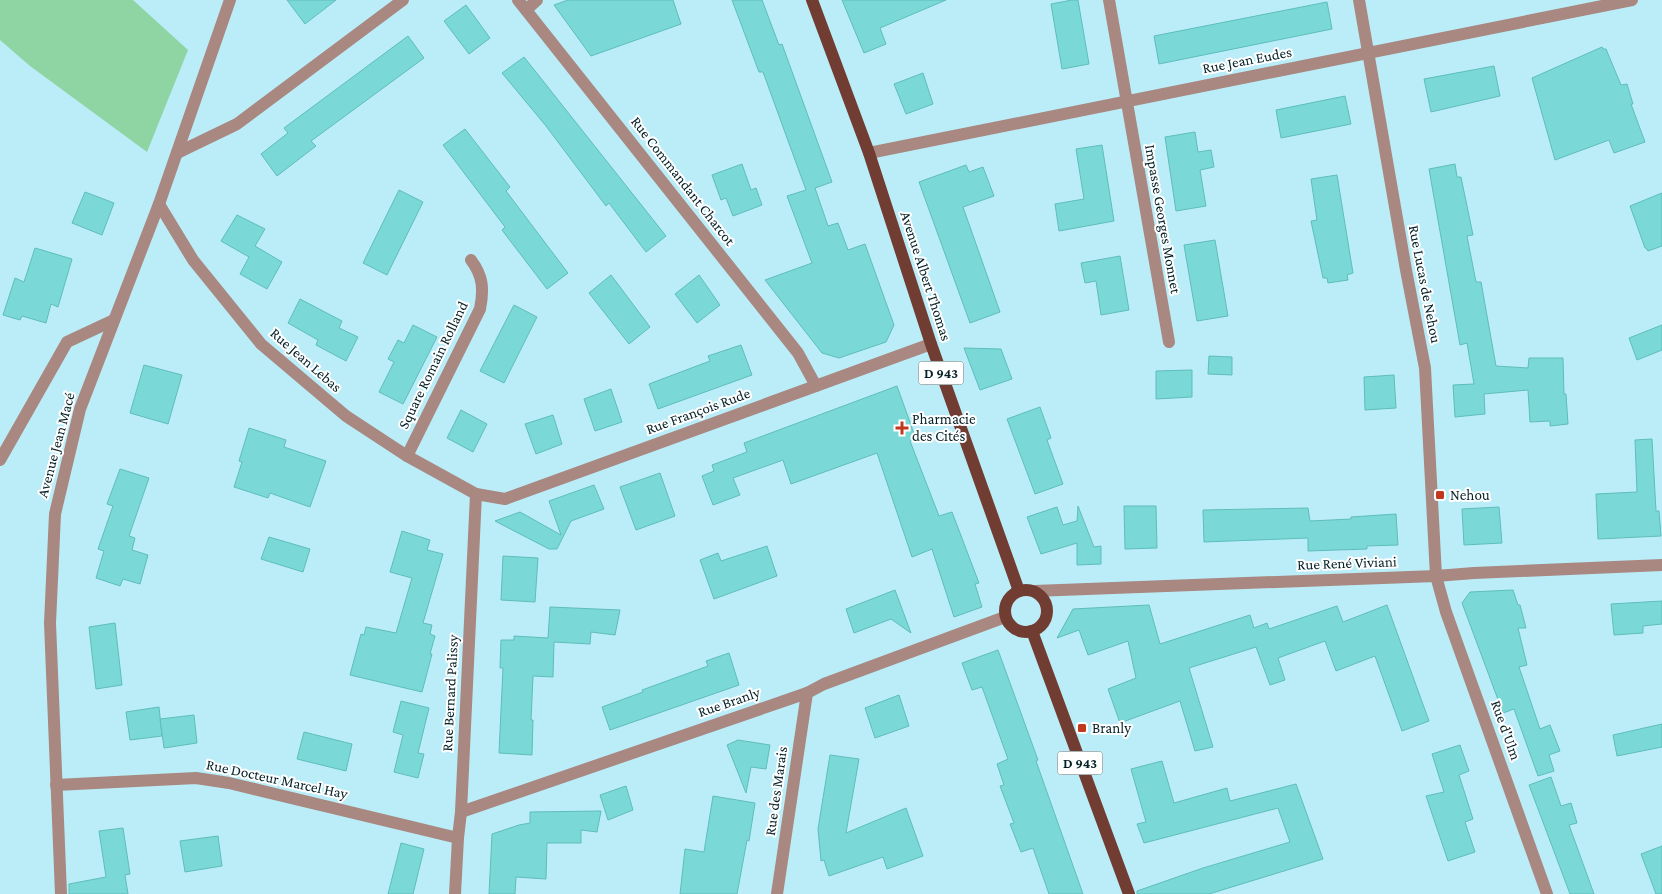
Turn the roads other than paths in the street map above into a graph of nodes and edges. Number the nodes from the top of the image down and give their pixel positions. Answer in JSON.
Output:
{"nodes":[{"id":1,"x":230,"y":0,"type":"edge"},
{"id":2,"x":403,"y":0,"type":"edge"},
{"id":3,"x":538,"y":0,"type":"edge"},
{"id":4,"x":812,"y":0,"type":"edge"},
{"id":5,"x":1109,"y":0,"type":"edge"},
{"id":6,"x":1360,"y":0,"type":"edge"},
{"id":7,"x":1632,"y":0,"type":"edge"},
{"id":8,"x":522,"y":5,"type":"edge"},
{"id":9,"x":1368,"y":53,"type":"junction"},
{"id":10,"x":1126,"y":101,"type":"junction"},
{"id":11,"x":177,"y":153,"type":"junction"},
{"id":12,"x":869,"y":153,"type":"junction"},
{"id":13,"x":158,"y":204,"type":"junction"},
{"id":14,"x":471,"y":260,"type":"dead end"},
{"id":15,"x":114,"y":320,"type":"junction"},
{"id":16,"x":1169,"y":342,"type":"dead end"},
{"id":17,"x":931,"y":344,"type":"junction"},
{"id":18,"x":816,"y":386,"type":"junction"},
{"id":19,"x":407,"y":456,"type":"junction"},
{"id":20,"x":0,"y":460,"type":"edge"},
{"id":21,"x":476,"y":494,"type":"junction"},
{"id":22,"x":1662,"y":565,"type":"edge"},
{"id":23,"x":1436,"y":576,"type":"junction"},
{"id":24,"x":1019,"y":591,"type":"junction"},
{"id":25,"x":1034,"y":591,"type":"junction"},
{"id":26,"x":1005,"y":617,"type":"junction"},
{"id":27,"x":1032,"y":631,"type":"junction"},
{"id":28,"x":807,"y":694,"type":"junction"},
{"id":29,"x":56,"y":785,"type":"junction"},
{"id":30,"x":461,"y":812,"type":"junction"},
{"id":31,"x":458,"y":838,"type":"junction"},
{"id":32,"x":61,"y":894,"type":"edge"},
{"id":33,"x":455,"y":894,"type":"edge"},
{"id":34,"x":777,"y":894,"type":"edge"},
{"id":35,"x":1129,"y":894,"type":"edge"},
{"id":36,"x":1547,"y":894,"type":"edge"}],
"edges":[{"from":1,"to":11,"type":"street","name":"Avenue Jean Macé"},
{"from":2,"to":11,"type":"street"},
{"from":3,"to":8,"type":"street"},
{"from":4,"to":12,"type":"main road","name":"Avenue Albert Thomas","number":"D 943"},
{"from":5,"to":10,"type":"street","name":"Impasse Georges Monnet"},
{"from":6,"to":9,"type":"street","name":"Rue Lucas de Nehou"},
{"from":7,"to":9,"type":"street","name":"Rue Jean Eudes"},
{"from":8,"to":18,"type":"street","name":"Rue Commandant Charcot"},
{"from":9,"to":10,"type":"street","name":"Rue Jean Eudes"},
{"from":9,"to":23,"type":"street","name":"Rue Lucas de Nehou"},
{"from":10,"to":12,"type":"street","name":"Rue Jean Eudes"},
{"from":10,"to":16,"type":"street","name":"Impasse Georges Monnet"},
{"from":11,"to":13,"type":"street","name":"Avenue Jean Macé"},
{"from":12,"to":17,"type":"main road","name":"Avenue Albert Thomas","number":"D 943"},
{"from":13,"to":15,"type":"street","name":"Avenue Jean Macé"},
{"from":13,"to":19,"type":"street","name":"Rue Jean Lebas"},
{"from":14,"to":19,"type":"street","name":"Square Romain Rolland"},
{"from":15,"to":20,"type":"street"},
{"from":15,"to":29,"type":"street","name":"Avenue Jean Macé"},
{"from":17,"to":18,"type":"street","name":"Rue François Rude"},
{"from":17,"to":24,"type":"main road","name":"Avenue Albert Thomas","number":"D 943"},
{"from":18,"to":21,"type":"street","name":"Rue François Rude"},
{"from":19,"to":21,"type":"street","name":"Rue Jean Lebas"},
{"from":21,"to":30,"type":"street","name":"Rue Bernard Palissy"},
{"from":22,"to":23,"type":"street","name":"Rue René Viviani"},
{"from":23,"to":25,"type":"street","name":"Rue René Viviani"},
{"from":23,"to":36,"type":"street","name":"Rue d'Ulm"},
{"from":24,"to":25,"type":"main road"},
{"from":24,"to":26,"type":"main road"},
{"from":25,"to":27,"type":"main road"},
{"from":26,"to":27,"type":"main road"},
{"from":26,"to":28,"type":"street","name":"Rue Branly"},
{"from":27,"to":35,"type":"main road","number":"D 943"},
{"from":28,"to":30,"type":"street","name":"Rue Branly"},
{"from":28,"to":34,"type":"street","name":"Rue des Marais"},
{"from":29,"to":31,"type":"street","name":"Rue Docteur Marcel Hay"},
{"from":29,"to":32,"type":"street","name":"Avenue Jean Macé"},
{"from":30,"to":31,"type":"street","name":"Rue Bernard Palissy"},
{"from":31,"to":33,"type":"street","name":"Rue Bernard Palissy"}]}
